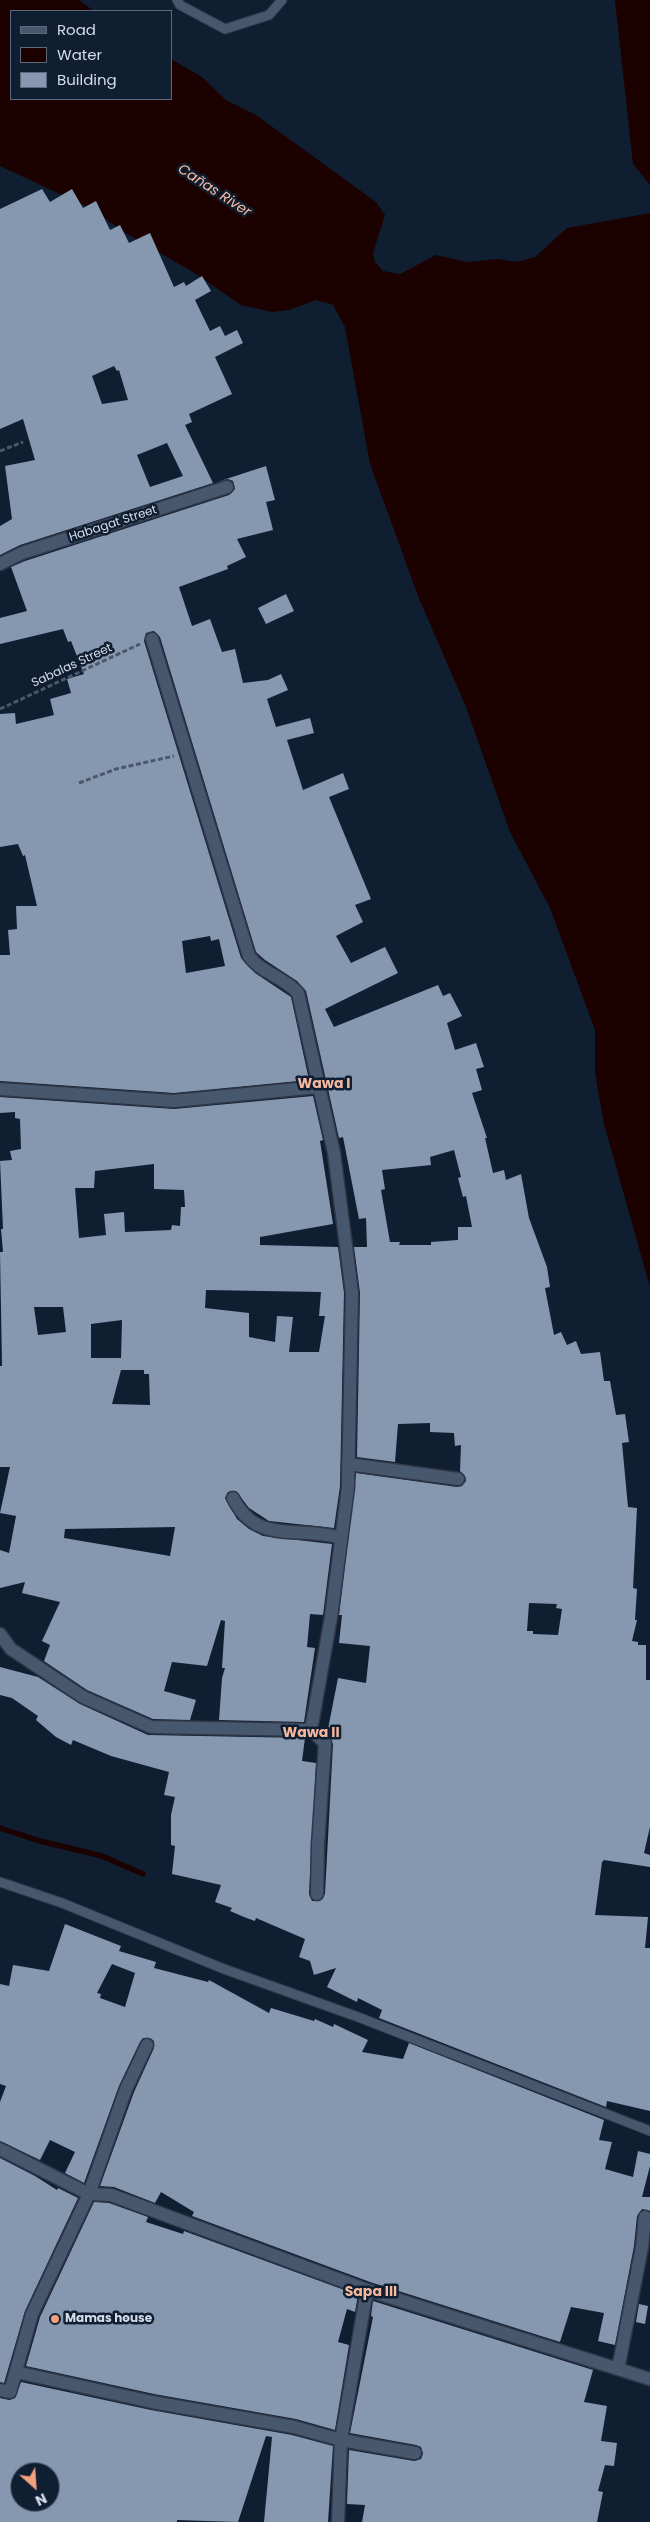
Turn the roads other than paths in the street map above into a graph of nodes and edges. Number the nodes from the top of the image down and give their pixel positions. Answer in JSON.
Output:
{"nodes":[{"id":1,"x":177,"y":0,"type":"edge"},
{"id":2,"x":282,"y":0,"type":"edge"},
{"id":3,"x":227,"y":487,"type":"dead end"},
{"id":4,"x":0,"y":564,"type":"edge"},
{"id":5,"x":152,"y":639,"type":"road end"},
{"id":6,"x":318,"y":1087,"type":"junction"},
{"id":7,"x":0,"y":1089,"type":"edge"},
{"id":8,"x":348,"y":1464,"type":"junction"},
{"id":9,"x":458,"y":1479,"type":"dead end"},
{"id":10,"x":233,"y":1498,"type":"dead end"},
{"id":11,"x":341,"y":1538,"type":"junction"},
{"id":12,"x":0,"y":1634,"type":"edge"},
{"id":13,"x":311,"y":1730,"type":"junction"},
{"id":14,"x":0,"y":1882,"type":"edge"},
{"id":15,"x":317,"y":1894,"type":"dead end"},
{"id":16,"x":147,"y":2045,"type":"dead end"},
{"id":17,"x":650,"y":2131,"type":"edge"},
{"id":18,"x":0,"y":2150,"type":"edge"},
{"id":19,"x":89,"y":2194,"type":"junction"},
{"id":20,"x":646,"y":2217,"type":"dead end"},
{"id":21,"x":367,"y":2290,"type":"junction"},
{"id":22,"x":618,"y":2369,"type":"junction"},
{"id":23,"x":16,"y":2372,"type":"junction"},
{"id":24,"x":650,"y":2379,"type":"edge"},
{"id":25,"x":0,"y":2390,"type":"edge"},
{"id":26,"x":341,"y":2440,"type":"junction"},
{"id":27,"x":416,"y":2453,"type":"dead end"},
{"id":28,"x":338,"y":2522,"type":"edge"}],
"edges":[{"from":1,"to":2,"type":"lane"},
{"from":3,"to":4,"type":"street","name":"Habagat Street"},
{"from":5,"to":6,"type":"street"},
{"from":6,"to":7,"type":"street"},
{"from":6,"to":8,"type":"street"},
{"from":8,"to":9,"type":"street"},
{"from":8,"to":11,"type":"street"},
{"from":10,"to":11,"type":"street"},
{"from":11,"to":13,"type":"street"},
{"from":12,"to":13,"type":"street"},
{"from":13,"to":15,"type":"street"},
{"from":14,"to":17,"type":"lane"},
{"from":16,"to":19,"type":"street"},
{"from":18,"to":19,"type":"street"},
{"from":19,"to":21,"type":"street"},
{"from":19,"to":23,"type":"street"},
{"from":20,"to":22,"type":"street"},
{"from":21,"to":22,"type":"street"},
{"from":21,"to":26,"type":"street"},
{"from":22,"to":24,"type":"street"},
{"from":23,"to":25,"type":"street"},
{"from":23,"to":26,"type":"street"},
{"from":26,"to":27,"type":"street"},
{"from":26,"to":28,"type":"street"}]}
